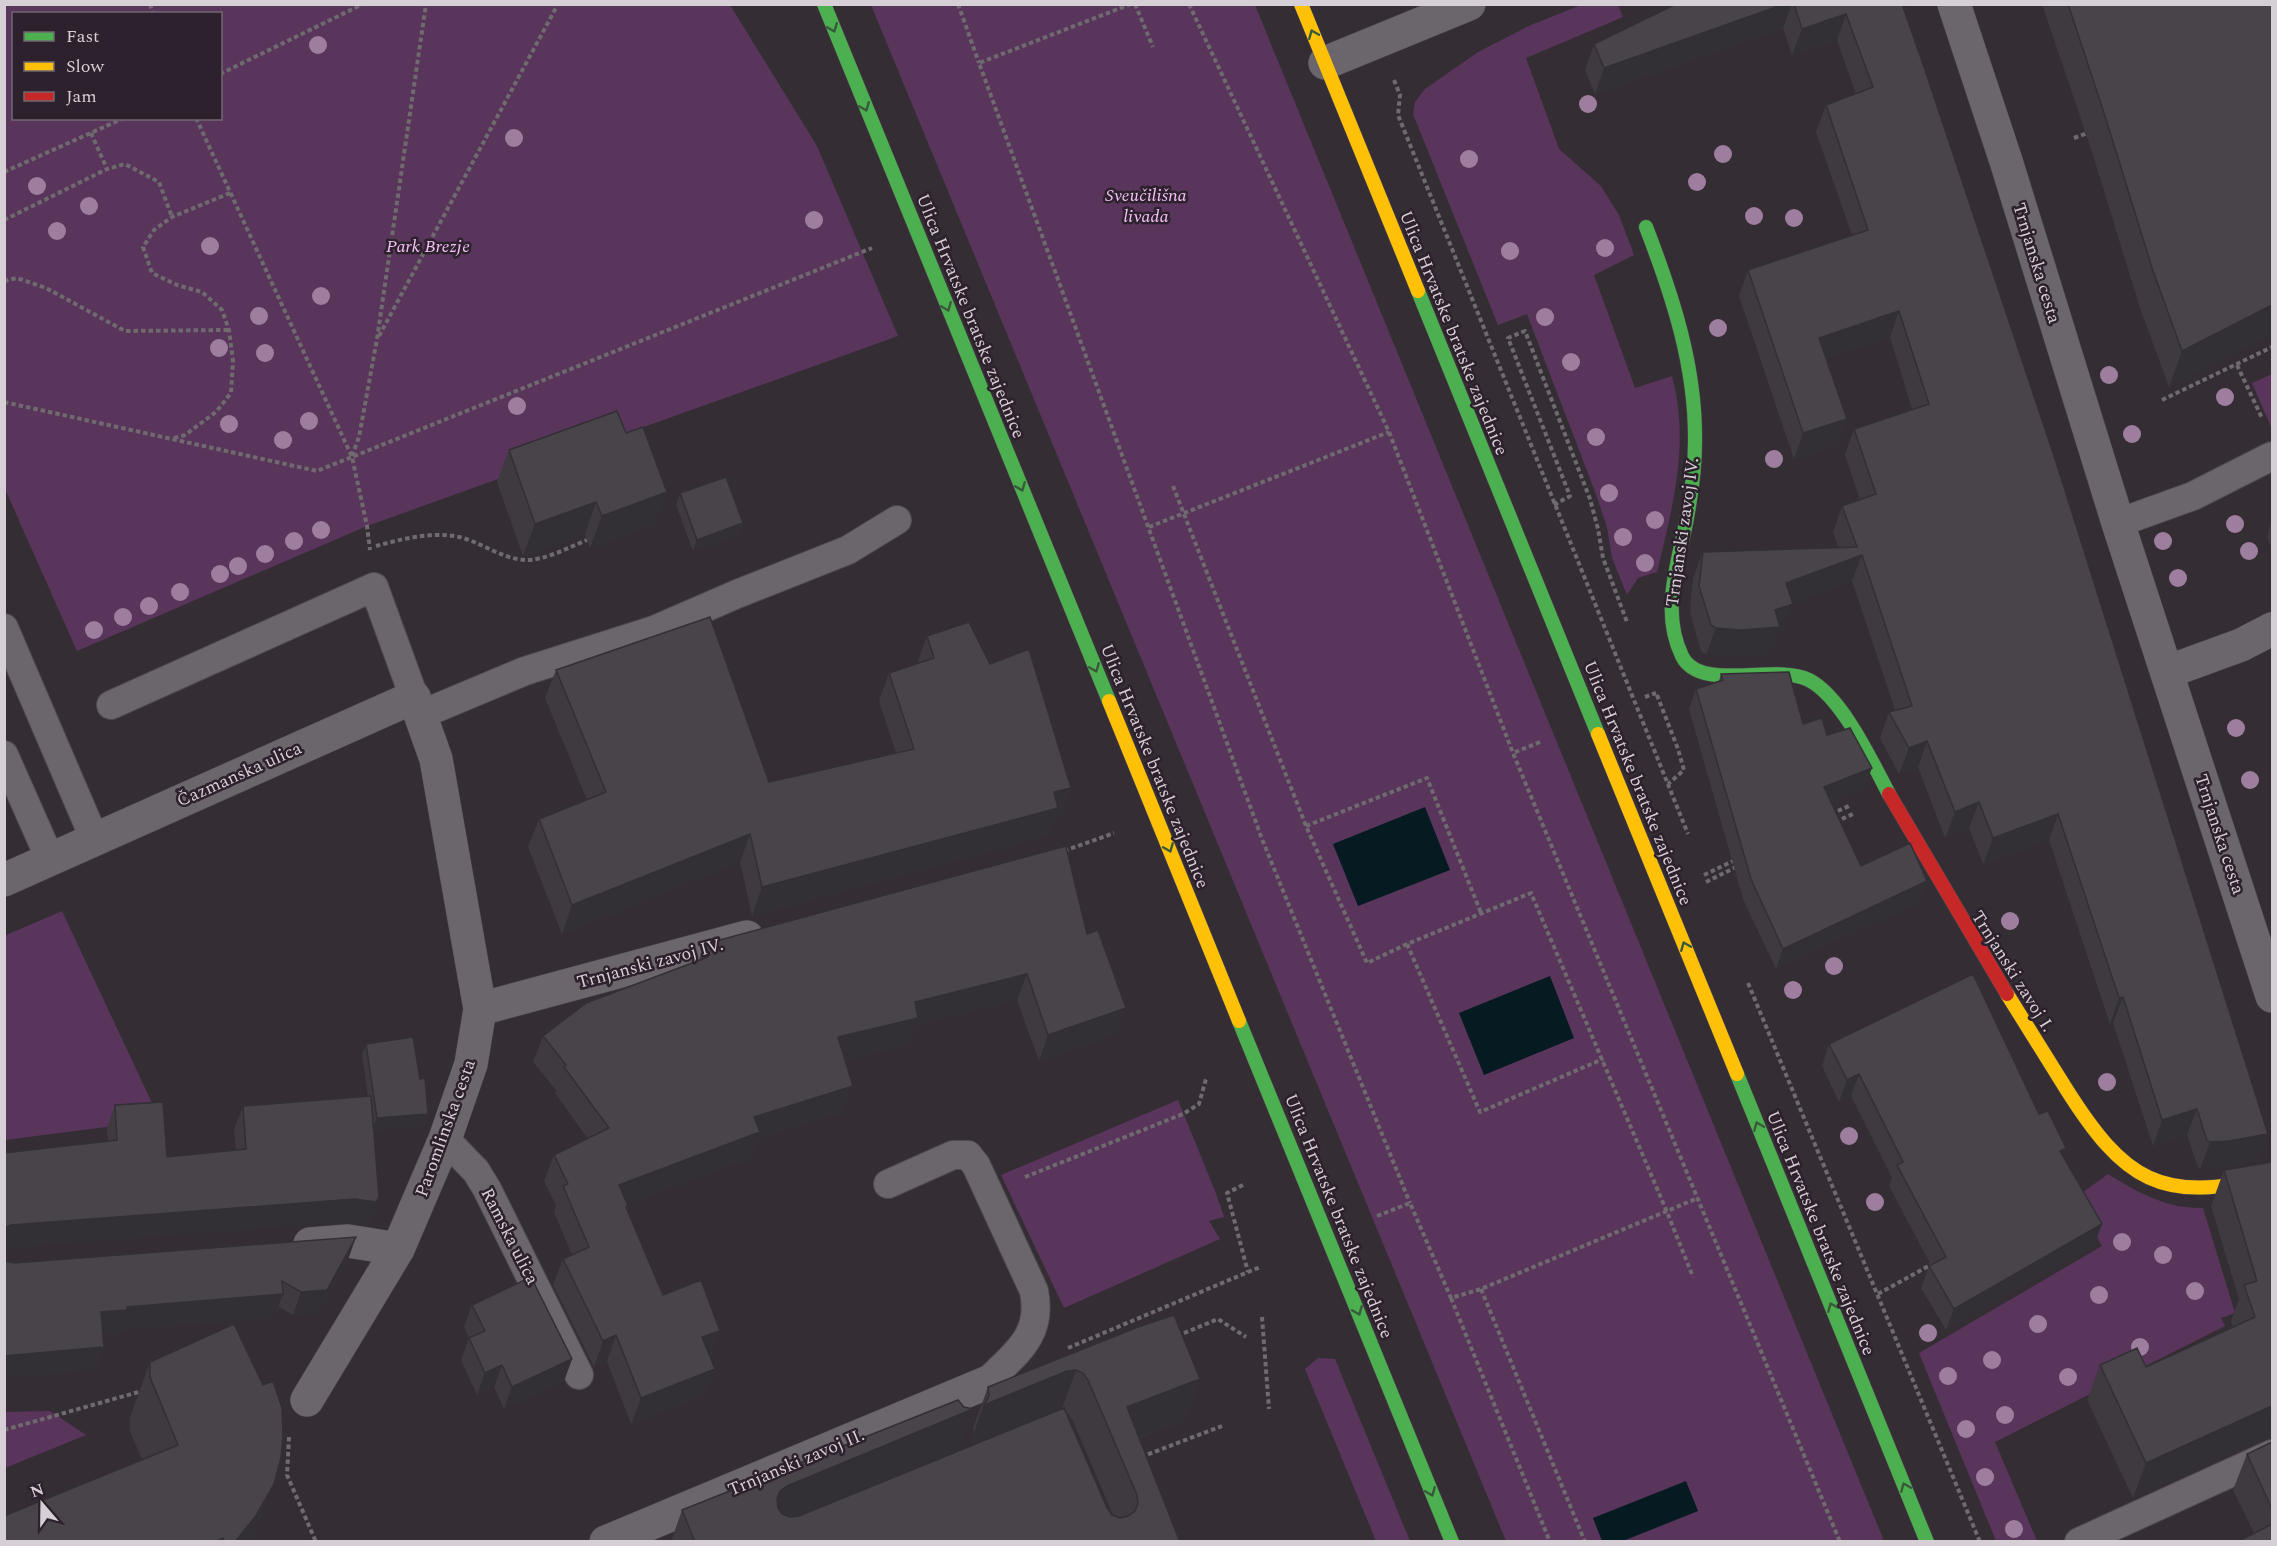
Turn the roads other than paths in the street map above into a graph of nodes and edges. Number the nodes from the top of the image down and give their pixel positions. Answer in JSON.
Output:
{"nodes":[{"id":1,"x":824,"y":4,"type":"edge"},
{"id":2,"x":1301,"y":4,"type":"edge"},
{"id":3,"x":1469,"y":4,"type":"edge"},
{"id":4,"x":1954,"y":4,"type":"edge"},
{"id":5,"x":1325,"y":63,"type":"junction"},
{"id":6,"x":1646,"y":227,"type":"dead end"},
{"id":7,"x":2272,"y":456,"type":"edge"},
{"id":8,"x":897,"y":520,"type":"dead end"},
{"id":9,"x":2118,"y":523,"type":"junction"},
{"id":10,"x":4,"y":628,"type":"edge"},
{"id":11,"x":2272,"y":629,"type":"edge"},
{"id":12,"x":2167,"y":672,"type":"junction"},
{"id":13,"x":1788,"y":674,"type":"joint"},
{"id":14,"x":111,"y":705,"type":"dead end"},
{"id":15,"x":417,"y":706,"type":"junction"},
{"id":16,"x":4,"y":755,"type":"edge"},
{"id":17,"x":94,"y":838,"type":"junction"},
{"id":18,"x":50,"y":859,"type":"junction"},
{"id":19,"x":4,"y":880,"type":"edge"},
{"id":20,"x":777,"y":928,"type":"edge"},
{"id":21,"x":2272,"y":996,"type":"edge"},
{"id":22,"x":480,"y":1009,"type":"junction"},
{"id":23,"x":445,"y":1139,"type":"junction"},
{"id":24,"x":2272,"y":1176,"type":"edge"},
{"id":25,"x":888,"y":1184,"type":"dead end"},
{"id":26,"x":277,"y":1246,"type":"edge"},
{"id":27,"x":398,"y":1249,"type":"junction"},
{"id":28,"x":579,"y":1375,"type":"dead end"},
{"id":29,"x":986,"y":1383,"type":"joint"},
{"id":30,"x":307,"y":1400,"type":"road end"},
{"id":31,"x":2272,"y":1454,"type":"edge"},
{"id":32,"x":606,"y":1542,"type":"edge"},
{"id":33,"x":1452,"y":1542,"type":"edge"},
{"id":34,"x":1928,"y":1542,"type":"edge"},
{"id":35,"x":2079,"y":1542,"type":"edge"}],
"edges":[{"from":1,"to":33,"type":"main road","name":"Ulica Hrvatske bratske zajednice","one_way":true},
{"from":5,"to":2,"type":"main road","name":"Ulica Hrvatske bratske zajednice","one_way":true},
{"from":3,"to":5,"type":"street"},
{"from":4,"to":9,"type":"street","name":"Trnjanska cesta"},
{"from":34,"to":5,"type":"main road","name":"Ulica Hrvatske bratske zajednice","one_way":true},
{"from":6,"to":13,"type":"main road","name":"Trnjanski zavoj IV."},
{"from":7,"to":9,"type":"lane"},
{"from":8,"to":15,"type":"lane"},
{"from":9,"to":12,"type":"street","name":"Trnjanska cesta"},
{"from":10,"to":17,"type":"lane"},
{"from":11,"to":12,"type":"street"},
{"from":12,"to":21,"type":"street","name":"Trnjanska cesta"},
{"from":13,"to":24,"type":"main road","name":"Trnjanski zavoj I."},
{"from":14,"to":15,"type":"lane"},
{"from":15,"to":17,"type":"street","name":"Čazmanska ulica"},
{"from":15,"to":22,"type":"street","name":"Paromlinska cesta"},
{"from":16,"to":18,"type":"lane"},
{"from":17,"to":18,"type":"street","name":"Čazmanska ulica"},
{"from":18,"to":19,"type":"street","name":"Čazmanska ulica"},
{"from":20,"to":22,"type":"street","name":"Trnjanski zavoj IV."},
{"from":22,"to":23,"type":"street","name":"Paromlinska cesta"},
{"from":23,"to":27,"type":"street","name":"Paromlinska cesta"},
{"from":23,"to":28,"type":"lane","name":"Ramska ulica"},
{"from":25,"to":29,"type":"lane"},
{"from":26,"to":27,"type":"street"},
{"from":27,"to":30,"type":"street","name":"Paromlinska cesta"},
{"from":29,"to":32,"type":"street","name":"Trnjanski zavoj II."},
{"from":31,"to":35,"type":"lane"}]}
